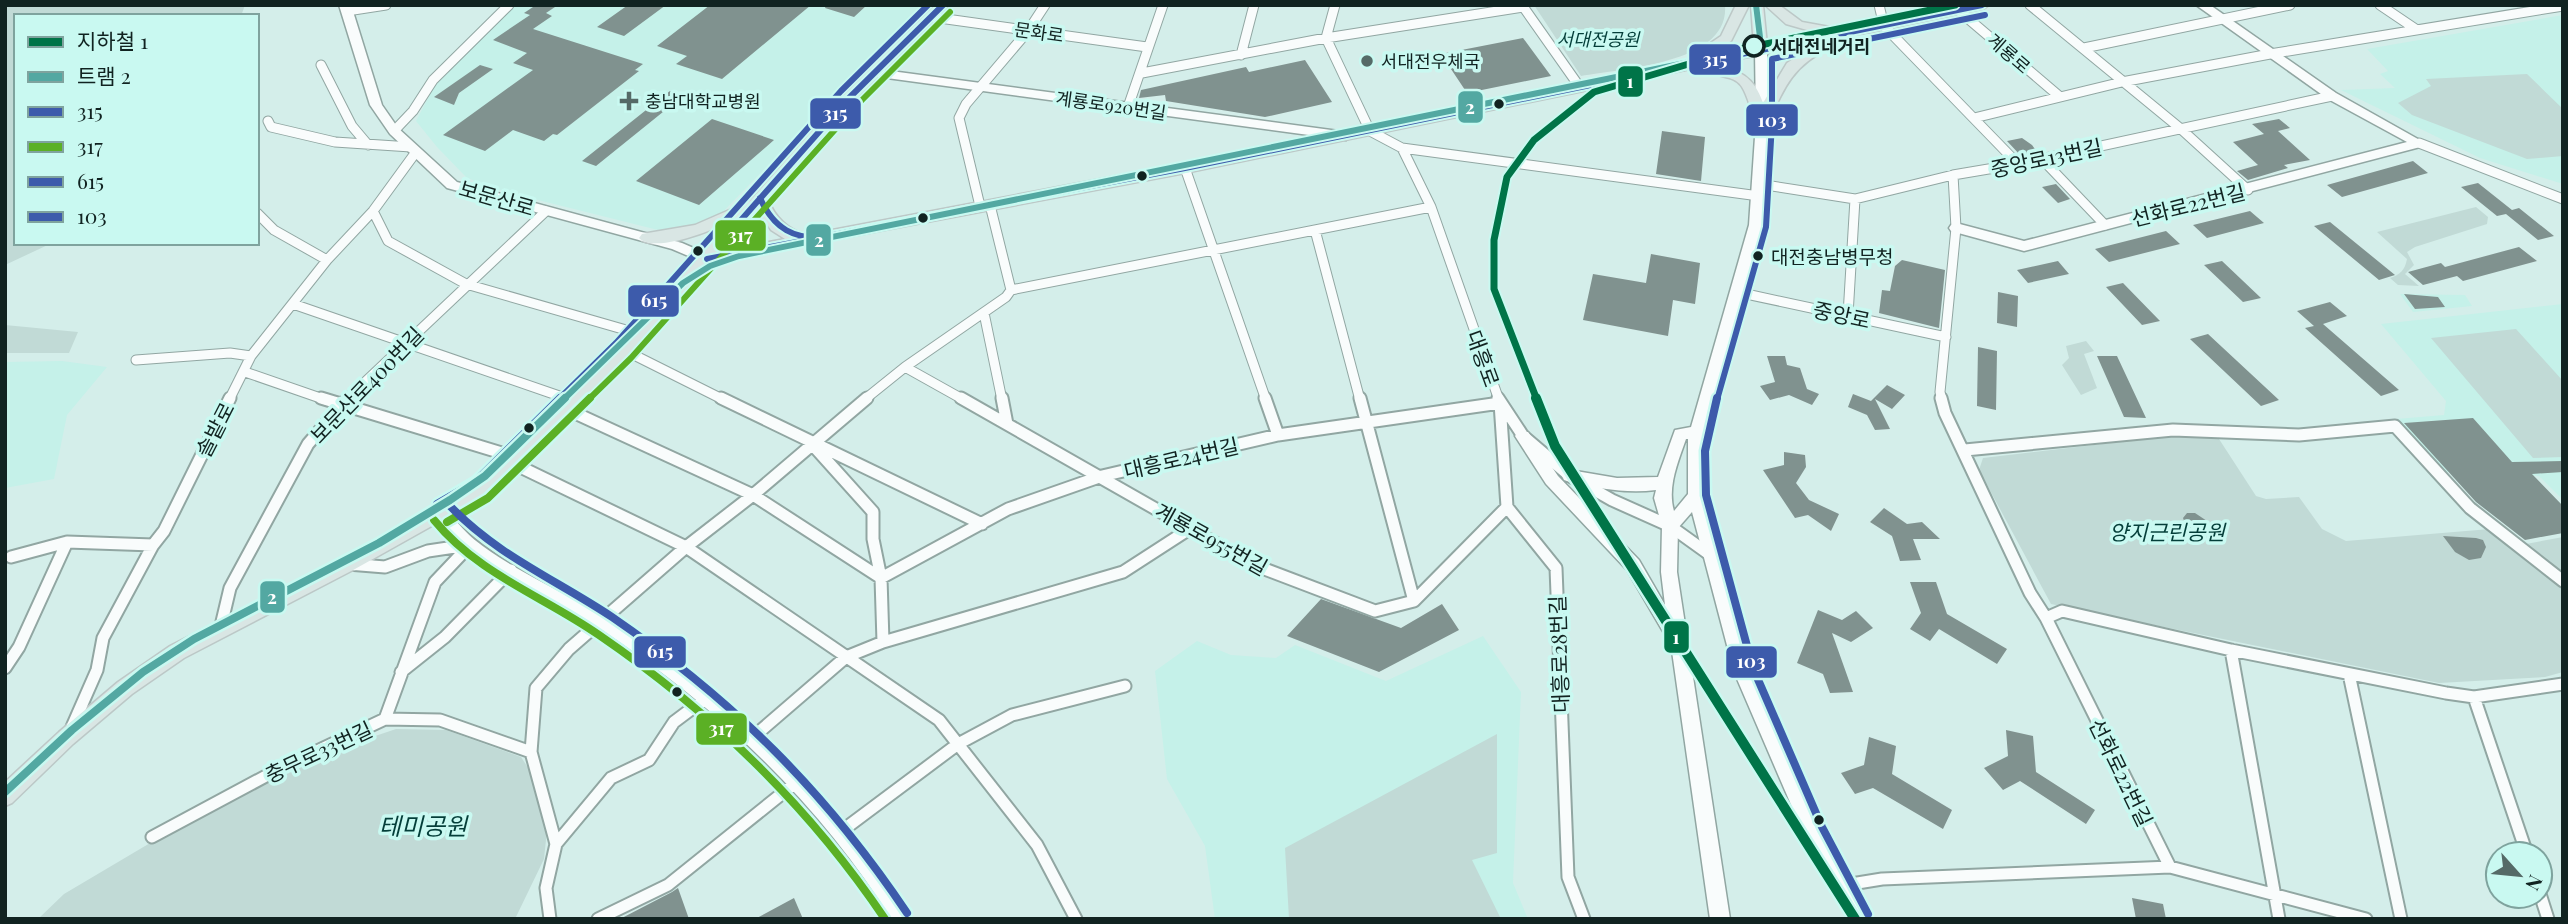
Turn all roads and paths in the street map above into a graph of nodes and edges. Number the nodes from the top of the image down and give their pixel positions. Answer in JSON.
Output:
{"nodes":[{"id":1,"x":386,"y":5,"type":"edge"},
{"id":2,"x":509,"y":5,"type":"edge"},
{"id":3,"x":943,"y":5,"type":"edge"},
{"id":4,"x":1045,"y":5,"type":"edge"},
{"id":5,"x":1163,"y":5,"type":"edge"},
{"id":6,"x":1254,"y":5,"type":"edge"},
{"id":7,"x":1335,"y":5,"type":"edge"},
{"id":8,"x":1508,"y":5,"type":"edge"},
{"id":9,"x":1743,"y":5,"type":"edge"},
{"id":10,"x":1757,"y":5,"type":"edge"},
{"id":11,"x":1771,"y":5,"type":"edge"},
{"id":12,"x":1880,"y":5,"type":"edge"},
{"id":13,"x":2030,"y":5,"type":"edge"},
{"id":14,"x":2202,"y":5,"type":"edge"},
{"id":15,"x":2290,"y":5,"type":"edge"},
{"id":16,"x":2380,"y":5,"type":"edge"},
{"id":17,"x":2533,"y":5,"type":"edge"},
{"id":18,"x":1522,"y":6,"type":"edge"},
{"id":19,"x":1971,"y":7,"type":"edge"},
{"id":20,"x":346,"y":8,"type":"edge"},
{"id":21,"x":2561,"y":9,"type":"edge"},
{"id":22,"x":2542,"y":11,"type":"junction"},
{"id":23,"x":932,"y":17,"type":"junction"},
{"id":24,"x":2222,"y":21,"type":"junction"},
{"id":25,"x":1884,"y":26,"type":"junction"},
{"id":26,"x":2417,"y":30,"type":"junction"},
{"id":27,"x":1028,"y":31,"type":"junction"},
{"id":28,"x":1858,"y":31,"type":"junction"},
{"id":29,"x":1326,"y":38,"type":"junction"},
{"id":30,"x":1147,"y":47,"type":"junction"},
{"id":31,"x":2084,"y":47,"type":"junction"},
{"id":32,"x":1761,"y":50,"type":"junction"},
{"id":33,"x":2270,"y":54,"type":"junction"},
{"id":34,"x":1241,"y":55,"type":"junction"},
{"id":35,"x":1689,"y":64,"type":"junction"},
{"id":36,"x":321,"y":65,"type":"dead end"},
{"id":37,"x":876,"y":73,"type":"junction"},
{"id":38,"x":1142,"y":74,"type":"junction"},
{"id":39,"x":2122,"y":82,"type":"junction"},
{"id":40,"x":1579,"y":86,"type":"junction"},
{"id":41,"x":981,"y":88,"type":"junction"},
{"id":42,"x":2059,"y":96,"type":"junction"},
{"id":43,"x":2332,"y":96,"type":"junction"},
{"id":44,"x":1128,"y":107,"type":"junction"},
{"id":45,"x":1974,"y":118,"type":"junction"},
{"id":46,"x":268,"y":121,"type":"dead end"},
{"id":47,"x":1762,"y":122,"type":"junction"},
{"id":48,"x":2181,"y":129,"type":"junction"},
{"id":49,"x":394,"y":131,"type":"junction"},
{"id":50,"x":1370,"y":131,"type":"junction"},
{"id":51,"x":1346,"y":136,"type":"junction"},
{"id":52,"x":2419,"y":143,"type":"junction"},
{"id":53,"x":368,"y":145,"type":"junction"},
{"id":54,"x":1402,"y":148,"type":"junction"},
{"id":55,"x":414,"y":149,"type":"junction"},
{"id":56,"x":2042,"y":158,"type":"junction"},
{"id":57,"x":2018,"y":164,"type":"junction"},
{"id":58,"x":1185,"y":168,"type":"junction"},
{"id":59,"x":1953,"y":175,"type":"junction"},
{"id":60,"x":1759,"y":190,"type":"junction"},
{"id":61,"x":2248,"y":190,"type":"junction"},
{"id":62,"x":760,"y":198,"type":"junction"},
{"id":63,"x":1855,"y":199,"type":"junction"},
{"id":64,"x":2563,"y":200,"type":"edge"},
{"id":65,"x":985,"y":206,"type":"junction"},
{"id":66,"x":1431,"y":207,"type":"junction"},
{"id":67,"x":373,"y":211,"type":"junction"},
{"id":68,"x":546,"y":211,"type":"junction"},
{"id":69,"x":259,"y":215,"type":"edge"},
{"id":70,"x":1956,"y":225,"type":"junction"},
{"id":71,"x":2105,"y":225,"type":"junction"},
{"id":72,"x":1315,"y":230,"type":"junction"},
{"id":73,"x":647,"y":238,"type":"junction"},
{"id":74,"x":810,"y":240,"type":"junction"},
{"id":75,"x":1215,"y":250,"type":"junction"},
{"id":76,"x":707,"y":259,"type":"junction"},
{"id":77,"x":327,"y":260,"type":"junction"},
{"id":78,"x":466,"y":284,"type":"junction"},
{"id":79,"x":1011,"y":290,"type":"junction"},
{"id":80,"x":1737,"y":292,"type":"junction"},
{"id":81,"x":293,"y":304,"type":"junction"},
{"id":82,"x":984,"y":313,"type":"junction"},
{"id":83,"x":1848,"y":315,"type":"junction"},
{"id":84,"x":640,"y":334,"type":"junction"},
{"id":85,"x":1947,"y":337,"type":"junction"},
{"id":86,"x":404,"y":343,"type":"junction"},
{"id":87,"x":624,"y":350,"type":"junction"},
{"id":88,"x":251,"y":356,"type":"junction"},
{"id":89,"x":136,"y":360,"type":"dead end"},
{"id":90,"x":905,"y":367,"type":"junction"},
{"id":91,"x":245,"y":372,"type":"junction"},
{"id":92,"x":1500,"y":403,"type":"junction"},
{"id":93,"x":568,"y":404,"type":"junction"},
{"id":94,"x":341,"y":405,"type":"junction"},
{"id":95,"x":1367,"y":422,"type":"junction"},
{"id":96,"x":1007,"y":424,"type":"junction"},
{"id":97,"x":1698,"y":432,"type":"junction"},
{"id":98,"x":1278,"y":435,"type":"junction"},
{"id":99,"x":1523,"y":436,"type":"junction"},
{"id":100,"x":811,"y":443,"type":"junction"},
{"id":101,"x":1965,"y":450,"type":"junction"},
{"id":102,"x":512,"y":460,"type":"junction"},
{"id":103,"x":1102,"y":476,"type":"junction"},
{"id":104,"x":1570,"y":476,"type":"junction"},
{"id":105,"x":1664,"y":482,"type":"junction"},
{"id":106,"x":753,"y":495,"type":"junction"},
{"id":107,"x":1696,"y":496,"type":"junction"},
{"id":108,"x":1507,"y":507,"type":"junction"},
{"id":109,"x":442,"y":513,"type":"junction"},
{"id":110,"x":982,"y":524,"type":"junction"},
{"id":111,"x":1670,"y":526,"type":"junction"},
{"id":112,"x":1191,"y":528,"type":"junction"},
{"id":113,"x":67,"y":542,"type":"junction"},
{"id":114,"x":471,"y":544,"type":"junction"},
{"id":115,"x":153,"y":545,"type":"junction"},
{"id":116,"x":686,"y":547,"type":"junction"},
{"id":117,"x":1709,"y":554,"type":"junction"},
{"id":118,"x":11,"y":557,"type":"dead end"},
{"id":119,"x":348,"y":564,"type":"junction"},
{"id":120,"x":512,"y":570,"type":"junction"},
{"id":121,"x":881,"y":578,"type":"junction"},
{"id":122,"x":2563,"y":581,"type":"edge"},
{"id":123,"x":1414,"y":601,"type":"junction"},
{"id":124,"x":2046,"y":618,"type":"junction"},
{"id":125,"x":602,"y":623,"type":"junction"},
{"id":126,"x":220,"y":630,"type":"junction"},
{"id":127,"x":883,"y":642,"type":"junction"},
{"id":128,"x":1678,"y":643,"type":"junction"},
{"id":129,"x":2231,"y":650,"type":"junction"},
{"id":130,"x":846,"y":657,"type":"junction"},
{"id":131,"x":5,"y":668,"type":"edge"},
{"id":132,"x":399,"y":674,"type":"junction"},
{"id":133,"x":2349,"y":674,"type":"junction"},
{"id":134,"x":2563,"y":684,"type":"edge"},
{"id":135,"x":1125,"y":686,"type":"dead end"},
{"id":136,"x":2474,"y":697,"type":"junction"},
{"id":137,"x":706,"y":698,"type":"junction"},
{"id":138,"x":385,"y":719,"type":"junction"},
{"id":139,"x":66,"y":738,"type":"junction"},
{"id":140,"x":752,"y":738,"type":"junction"},
{"id":141,"x":958,"y":744,"type":"junction"},
{"id":142,"x":531,"y":752,"type":"junction"},
{"id":143,"x":794,"y":784,"type":"junction"},
{"id":144,"x":5,"y":796,"type":"edge"},
{"id":145,"x":839,"y":833,"type":"junction"},
{"id":146,"x":152,"y":836,"type":"dead end"},
{"id":147,"x":2522,"y":840,"type":"edge"},
{"id":148,"x":556,"y":844,"type":"junction"},
{"id":149,"x":2170,"y":867,"type":"junction"},
{"id":150,"x":1839,"y":886,"type":"junction"},
{"id":151,"x":2275,"y":894,"type":"junction"},
{"id":152,"x":550,"y":919,"type":"edge"},
{"id":153,"x":598,"y":919,"type":"edge"},
{"id":154,"x":898,"y":919,"type":"edge"},
{"id":155,"x":1076,"y":919,"type":"edge"},
{"id":156,"x":1584,"y":919,"type":"edge"},
{"id":157,"x":1720,"y":919,"type":"edge"},
{"id":158,"x":1860,"y":919,"type":"edge"},
{"id":159,"x":2279,"y":919,"type":"edge"},
{"id":160,"x":2366,"y":919,"type":"edge"},
{"id":161,"x":2401,"y":919,"type":"edge"}],
"edges":[{"from":1,"to":20,"type":"street"},
{"from":2,"to":49,"type":"street"},
{"from":3,"to":23,"type":"main road"},
{"from":4,"to":27,"type":"street"},
{"from":5,"to":30,"type":"street"},
{"from":6,"to":34,"type":"street"},
{"from":7,"to":29,"type":"street"},
{"from":8,"to":18,"type":"street"},
{"from":9,"to":35,"type":"main road"},
{"from":10,"to":32,"type":"main road"},
{"from":11,"to":28,"type":"main road"},
{"from":12,"to":25,"type":"street"},
{"from":13,"to":31,"type":"street"},
{"from":14,"to":24,"type":"main road"},
{"from":15,"to":24,"type":"street"},
{"from":16,"to":26,"type":"street"},
{"from":17,"to":22,"type":"street"},
{"from":18,"to":29,"type":"street"},
{"from":18,"to":40,"type":"street"},
{"from":19,"to":25,"type":"main road","name":"계룡로"},
{"from":19,"to":42,"type":"street","name":"계룡로"},
{"from":20,"to":49,"type":"main road","name":"보문산로"},
{"from":21,"to":22,"type":"street"},
{"from":22,"to":26,"type":"street"},
{"from":23,"to":27,"type":"street","name":"문화로"},
{"from":23,"to":37,"type":"main road"},
{"from":24,"to":31,"type":"street"},
{"from":24,"to":33,"type":"main road"},
{"from":25,"to":28,"type":"main road","name":"계룡로"},
{"from":25,"to":45,"type":"street"},
{"from":26,"to":33,"type":"street"},
{"from":27,"to":30,"type":"street","name":"문화로"},
{"from":27,"to":41,"type":"street"},
{"from":28,"to":32,"type":"main road","name":"계룡로"},
{"from":28,"to":47,"type":"main road"},
{"from":29,"to":34,"type":"street"},
{"from":29,"to":50,"type":"street"},
{"from":30,"to":38,"type":"street"},
{"from":31,"to":39,"type":"street"},
{"from":32,"to":35,"type":"main road","name":"계룡로"},
{"from":32,"to":47,"type":"main road"},
{"from":33,"to":39,"type":"street"},
{"from":33,"to":43,"type":"main road"},
{"from":34,"to":38,"type":"street"},
{"from":35,"to":40,"type":"main road","name":"계룡로"},
{"from":35,"to":47,"type":"main road"},
{"from":36,"to":53,"type":"street"},
{"from":37,"to":41,"type":"main road","name":"계룡로920번길"},
{"from":37,"to":62,"type":"main road"},
{"from":38,"to":44,"type":"street"},
{"from":39,"to":42,"type":"street"},
{"from":39,"to":48,"type":"street"},
{"from":40,"to":50,"type":"main road","name":"계룡로"},
{"from":41,"to":44,"type":"main road","name":"계룡로920번길"},
{"from":41,"to":65,"type":"street"},
{"from":42,"to":45,"type":"street"},
{"from":43,"to":48,"type":"street","name":"중앙로13번길"},
{"from":43,"to":52,"type":"main road"},
{"from":44,"to":51,"type":"main road","name":"계룡로920번길"},
{"from":45,"to":57,"type":"street"},
{"from":46,"to":53,"type":"street"},
{"from":47,"to":60,"type":"main road"},
{"from":48,"to":56,"type":"street","name":"중앙로13번길"},
{"from":48,"to":61,"type":"street"},
{"from":49,"to":55,"type":"main road","name":"보문산로"},
{"from":50,"to":51,"type":"main road","name":"계룡로"},
{"from":50,"to":54,"type":"street"},
{"from":51,"to":58,"type":"main road","name":"계룡로"},
{"from":52,"to":61,"type":"main road","name":"선화로22번길"},
{"from":52,"to":64,"type":"street"},
{"from":53,"to":55,"type":"street"},
{"from":54,"to":60,"type":"street","name":"중앙로13번길"},
{"from":54,"to":66,"type":"street","name":"대흥로"},
{"from":55,"to":67,"type":"street","name":"솔밭로"},
{"from":55,"to":68,"type":"main road","name":"보문산로"},
{"from":56,"to":57,"type":"street","name":"중앙로13번길"},
{"from":56,"to":71,"type":"street"},
{"from":57,"to":59,"type":"street","name":"중앙로13번길"},
{"from":58,"to":65,"type":"main road","name":"계룡로"},
{"from":58,"to":75,"type":"street"},
{"from":59,"to":63,"type":"street","name":"중앙로13번길"},
{"from":59,"to":70,"type":"street"},
{"from":60,"to":63,"type":"street","name":"중앙로13번길"},
{"from":60,"to":80,"type":"main road"},
{"from":61,"to":71,"type":"main road","name":"선화로22번길"},
{"from":62,"to":73,"type":"main road"},
{"from":62,"to":74,"type":"main road"},
{"from":62,"to":76,"type":"main road"},
{"from":63,"to":83,"type":"street"},
{"from":65,"to":74,"type":"main road","name":"계룡로"},
{"from":65,"to":79,"type":"street"},
{"from":66,"to":72,"type":"street"},
{"from":66,"to":92,"type":"street","name":"대흥로"},
{"from":67,"to":77,"type":"street","name":"솔밭로"},
{"from":67,"to":78,"type":"street"},
{"from":68,"to":73,"type":"main road","name":"보문산로"},
{"from":68,"to":78,"type":"street","name":"보문산로400번길"},
{"from":69,"to":77,"type":"street"},
{"from":70,"to":71,"type":"main road","name":"선화로22번길"},
{"from":70,"to":85,"type":"street","name":"선화로22번길"},
{"from":72,"to":75,"type":"street"},
{"from":72,"to":95,"type":"street"},
{"from":73,"to":76,"type":"main road","name":"보문산로"},
{"from":74,"to":76,"type":"main road","name":"계룡로"},
{"from":75,"to":79,"type":"street"},
{"from":75,"to":98,"type":"street"},
{"from":76,"to":84,"type":"main road"},
{"from":77,"to":81,"type":"street","name":"솔밭로"},
{"from":78,"to":84,"type":"street"},
{"from":78,"to":86,"type":"street","name":"보문산로400번길"},
{"from":79,"to":82,"type":"street"},
{"from":80,"to":83,"type":"street","name":"중앙로"},
{"from":80,"to":97,"type":"main road"},
{"from":81,"to":86,"type":"street"},
{"from":81,"to":88,"type":"street","name":"솔밭로"},
{"from":82,"to":90,"type":"street"},
{"from":82,"to":96,"type":"street"},
{"from":83,"to":85,"type":"street","name":"중앙로"},
{"from":84,"to":87,"type":"main road"},
{"from":85,"to":101,"type":"street","name":"선화로22번길"},
{"from":86,"to":93,"type":"street"},
{"from":86,"to":94,"type":"street","name":"보문산로400번길"},
{"from":87,"to":93,"type":"main road"},
{"from":87,"to":100,"type":"street"},
{"from":88,"to":89,"type":"street"},
{"from":88,"to":91,"type":"street","name":"솔밭로"},
{"from":90,"to":96,"type":"street","name":"계룡로955번길"},
{"from":90,"to":100,"type":"street"},
{"from":91,"to":94,"type":"street"},
{"from":91,"to":115,"type":"street","name":"솔밭로"},
{"from":92,"to":95,"type":"street","name":"대흥로24번길"},
{"from":92,"to":99,"type":"street","name":"대흥로"},
{"from":92,"to":108,"type":"street"},
{"from":93,"to":102,"type":"main road"},
{"from":93,"to":106,"type":"street"},
{"from":94,"to":102,"type":"street"},
{"from":94,"to":126,"type":"street","name":"보문산로400번길"},
{"from":95,"to":98,"type":"street","name":"대흥로24번길"},
{"from":95,"to":123,"type":"street"},
{"from":96,"to":103,"type":"street","name":"계룡로955번길"},
{"from":97,"to":105,"type":"main road"},
{"from":97,"to":107,"type":"main road"},
{"from":98,"to":103,"type":"street","name":"대흥로24번길"},
{"from":99,"to":104,"type":"street","name":"대흥로"},
{"from":99,"to":128,"type":"main road"},
{"from":100,"to":106,"type":"street"},
{"from":100,"to":110,"type":"street"},
{"from":100,"to":121,"type":"street"},
{"from":101,"to":122,"type":"street"},
{"from":101,"to":124,"type":"street","name":"선화로22번길"},
{"from":102,"to":109,"type":"main road"},
{"from":102,"to":116,"type":"street"},
{"from":103,"to":110,"type":"street","name":"대흥로24번길"},
{"from":103,"to":112,"type":"street","name":"계룡로955번길"},
{"from":104,"to":105,"type":"main road"},
{"from":104,"to":111,"type":"street","name":"대흥로"},
{"from":105,"to":111,"type":"main road"},
{"from":106,"to":116,"type":"street"},
{"from":106,"to":121,"type":"street"},
{"from":107,"to":111,"type":"main road"},
{"from":107,"to":117,"type":"main road"},
{"from":108,"to":123,"type":"street"},
{"from":108,"to":156,"type":"street","name":"대흥로28번길"},
{"from":109,"to":114,"type":"street"},
{"from":109,"to":119,"type":"main road"},
{"from":110,"to":121,"type":"street","name":"대흥로24번길"},
{"from":111,"to":117,"type":"street","name":"대흥로"},
{"from":111,"to":128,"type":"main road"},
{"from":112,"to":123,"type":"street","name":"계룡로955번길"},
{"from":112,"to":127,"type":"street"},
{"from":113,"to":115,"type":"street"},
{"from":113,"to":118,"type":"street"},
{"from":113,"to":131,"type":"street"},
{"from":114,"to":119,"type":"street"},
{"from":114,"to":120,"type":"street"},
{"from":114,"to":132,"type":"street"},
{"from":115,"to":139,"type":"street","name":"솔밭로"},
{"from":116,"to":125,"type":"street"},
{"from":116,"to":130,"type":"street"},
{"from":117,"to":150,"type":"main road"},
{"from":119,"to":126,"type":"main road"},
{"from":120,"to":125,"type":"street"},
{"from":120,"to":132,"type":"street"},
{"from":121,"to":127,"type":"street"},
{"from":124,"to":129,"type":"street"},
{"from":124,"to":149,"type":"street","name":"선화로22번길"},
{"from":125,"to":137,"type":"street"},
{"from":125,"to":142,"type":"street"},
{"from":126,"to":139,"type":"main road"},
{"from":127,"to":130,"type":"street"},
{"from":128,"to":157,"type":"main road"},
{"from":129,"to":133,"type":"street"},
{"from":129,"to":151,"type":"street"},
{"from":130,"to":140,"type":"street"},
{"from":130,"to":141,"type":"street"},
{"from":132,"to":138,"type":"street"},
{"from":133,"to":136,"type":"street"},
{"from":133,"to":161,"type":"street"},
{"from":134,"to":136,"type":"street"},
{"from":135,"to":141,"type":"street"},
{"from":136,"to":147,"type":"street"},
{"from":137,"to":140,"type":"street"},
{"from":137,"to":148,"type":"street"},
{"from":138,"to":142,"type":"street","name":"충무로33번길"},
{"from":138,"to":146,"type":"street","name":"충무로33번길"},
{"from":139,"to":144,"type":"main road"},
{"from":140,"to":143,"type":"street"},
{"from":141,"to":145,"type":"street"},
{"from":141,"to":155,"type":"street"},
{"from":142,"to":148,"type":"street"},
{"from":143,"to":145,"type":"street"},
{"from":143,"to":153,"type":"street"},
{"from":145,"to":154,"type":"street"},
{"from":148,"to":152,"type":"street"},
{"from":149,"to":150,"type":"street"},
{"from":149,"to":151,"type":"street"},
{"from":150,"to":158,"type":"main road"},
{"from":151,"to":159,"type":"street"},
{"from":151,"to":160,"type":"street"}]}
